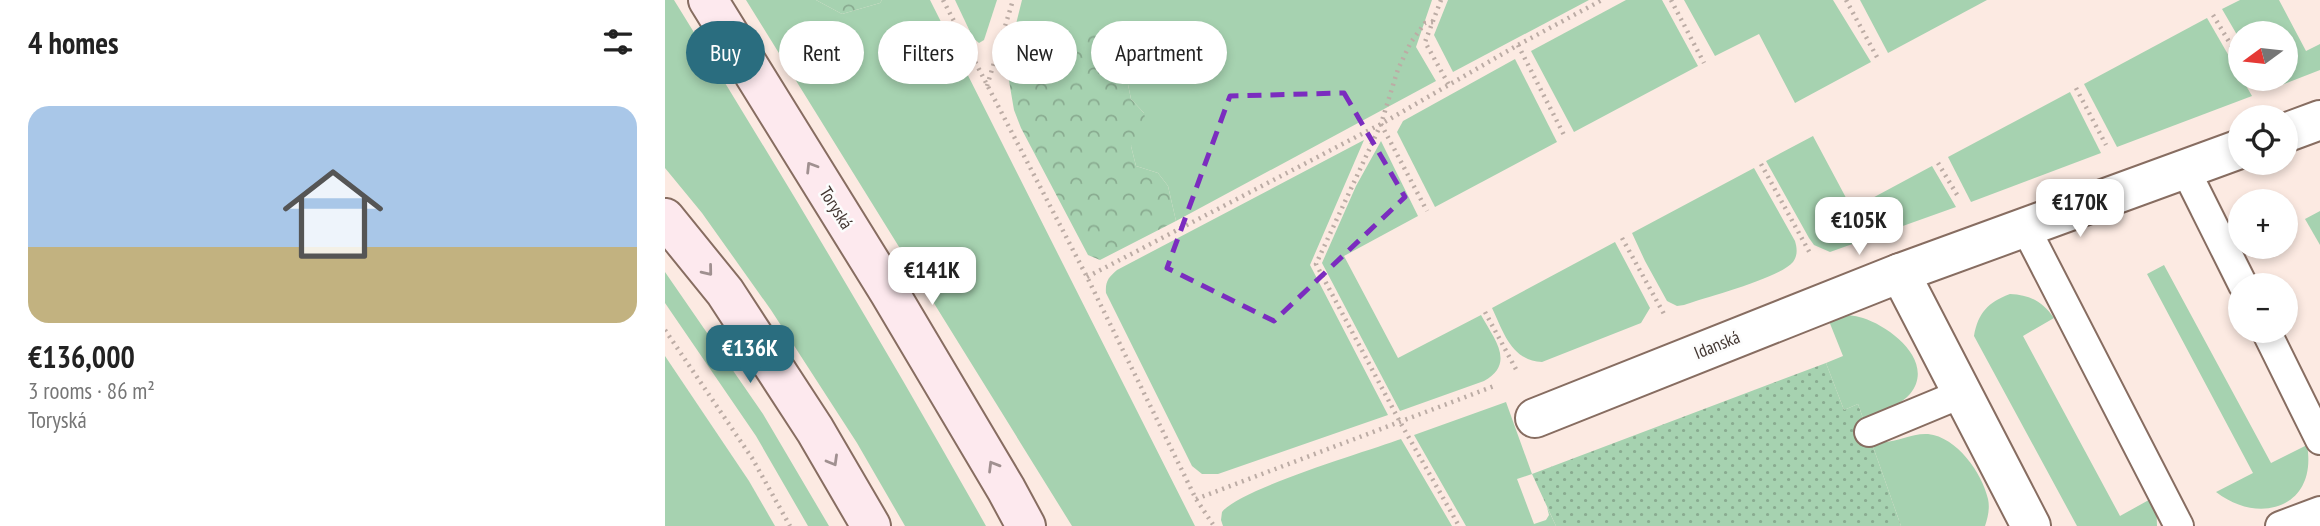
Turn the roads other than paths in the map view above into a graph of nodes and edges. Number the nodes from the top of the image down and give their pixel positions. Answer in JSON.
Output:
{"nodes":[{"id":1,"x":709,"y":0,"type":"edge"},
{"id":2,"x":2320,"y":120,"type":"edge"},
{"id":3,"x":2298,"y":128,"type":"edge"},
{"id":4,"x":2228,"y":153,"type":"edge"},
{"id":5,"x":2185,"y":169,"type":"junction"},
{"id":6,"x":665,"y":218,"type":"edge"},
{"id":7,"x":2025,"y":227,"type":"junction"},
{"id":8,"x":1900,"y":273,"type":"junction"},
{"id":9,"x":2237,"y":273,"type":"edge"},
{"id":10,"x":2272,"y":343,"type":"edge"},
{"id":11,"x":1963,"y":393,"type":"junction"},
{"id":12,"x":1535,"y":418,"type":"road end"},
{"id":13,"x":1869,"y":432,"type":"dead end"},
{"id":14,"x":2320,"y":440,"type":"edge"},
{"id":15,"x":2320,"y":511,"type":"edge"},
{"id":16,"x":871,"y":526,"type":"edge"},
{"id":17,"x":1026,"y":526,"type":"edge"},
{"id":18,"x":2031,"y":526,"type":"edge"},
{"id":19,"x":2179,"y":526,"type":"edge"},
{"id":20,"x":2280,"y":526,"type":"edge"}],
"edges":[{"from":17,"to":1,"type":"street","name":"Toryská","one_way":true},
{"from":2,"to":3,"type":"street"},
{"from":4,"to":5,"type":"street","name":"Idanská"},
{"from":5,"to":7,"type":"street","name":"Idanská"},
{"from":5,"to":9,"type":"lane"},
{"from":6,"to":16,"type":"street","one_way":true},
{"from":7,"to":8,"type":"street","name":"Idanská"},
{"from":7,"to":19,"type":"lane"},
{"from":8,"to":11,"type":"street"},
{"from":8,"to":12,"type":"street","name":"Idanská"},
{"from":10,"to":14,"type":"lane"},
{"from":11,"to":13,"type":"lane"},
{"from":11,"to":18,"type":"street"},
{"from":15,"to":20,"type":"lane"}]}
